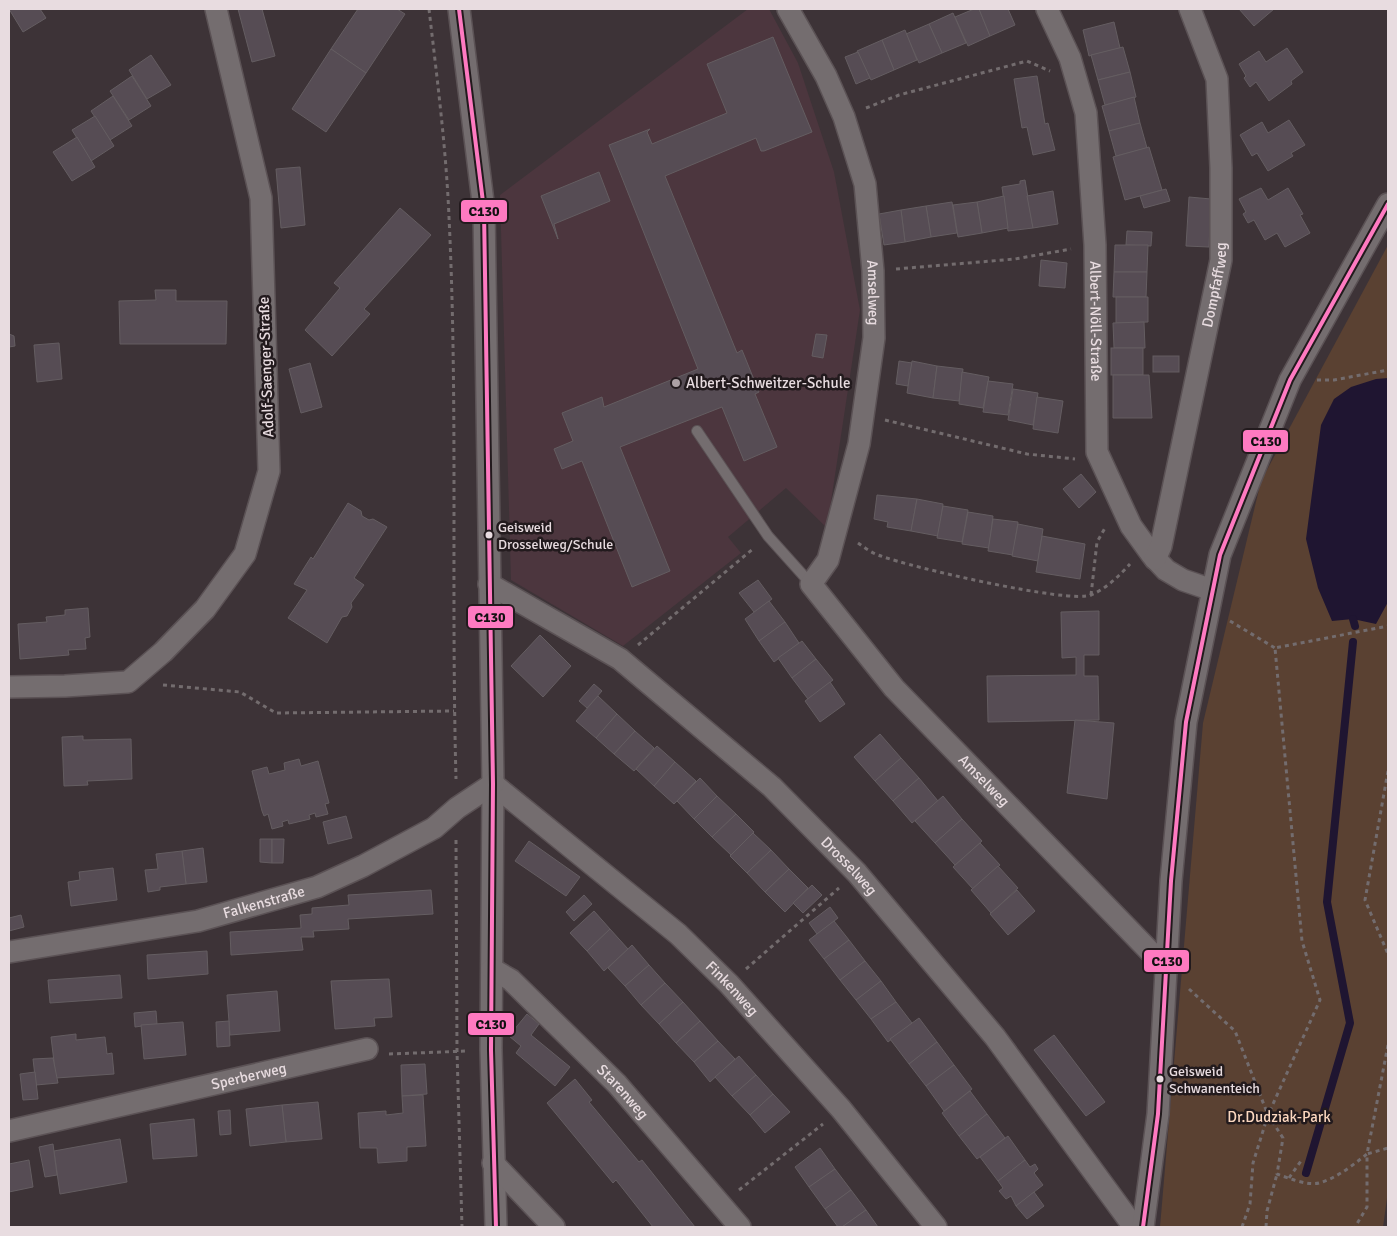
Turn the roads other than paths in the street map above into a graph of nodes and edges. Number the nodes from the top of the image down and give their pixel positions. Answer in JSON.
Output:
{"nodes":[{"id":1,"x":216,"y":9,"type":"edge"},
{"id":2,"x":459,"y":9,"type":"edge"},
{"id":3,"x":788,"y":9,"type":"edge"},
{"id":4,"x":1047,"y":9,"type":"edge"},
{"id":5,"x":1190,"y":9,"type":"edge"},
{"id":6,"x":1388,"y":204,"type":"edge"},
{"id":7,"x":697,"y":431,"type":"dead end"},
{"id":8,"x":1155,"y":558,"type":"junction"},
{"id":9,"x":489,"y":584,"type":"junction"},
{"id":10,"x":811,"y":584,"type":"junction"},
{"id":11,"x":1210,"y":599,"type":"junction"},
{"id":12,"x":9,"y":687,"type":"edge"},
{"id":13,"x":493,"y":784,"type":"junction"},
{"id":14,"x":9,"y":952,"type":"edge"},
{"id":15,"x":492,"y":969,"type":"junction"},
{"id":16,"x":1167,"y":969,"type":"junction"},
{"id":17,"x":367,"y":1049,"type":"road end"},
{"id":18,"x":9,"y":1131,"type":"edge"},
{"id":19,"x":493,"y":1162,"type":"junction"},
{"id":20,"x":496,"y":1227,"type":"edge"},
{"id":21,"x":554,"y":1227,"type":"edge"},
{"id":22,"x":740,"y":1227,"type":"edge"},
{"id":23,"x":936,"y":1227,"type":"edge"},
{"id":24,"x":1134,"y":1227,"type":"edge"},
{"id":25,"x":1143,"y":1227,"type":"edge"}],
"edges":[{"from":1,"to":12,"type":"street","name":"Adolf-Saenger-Straße"},
{"from":2,"to":9,"type":"street"},
{"from":3,"to":10,"type":"street","name":"Amselweg"},
{"from":4,"to":8,"type":"street","name":"Albert-Nöll-Straße"},
{"from":5,"to":8,"type":"street","name":"Dompfaffweg"},
{"from":6,"to":11,"type":"street"},
{"from":7,"to":10,"type":"lane","name":"Amselweg"},
{"from":8,"to":11,"type":"street","name":"Albert-Nöll-Straße"},
{"from":9,"to":13,"type":"street"},
{"from":9,"to":24,"type":"street","name":"Drosselweg"},
{"from":10,"to":16,"type":"street","name":"Amselweg"},
{"from":11,"to":16,"type":"street"},
{"from":13,"to":14,"type":"street","name":"Falkenstraße"},
{"from":13,"to":15,"type":"street"},
{"from":13,"to":23,"type":"street","name":"Finkenweg"},
{"from":15,"to":19,"type":"street"},
{"from":15,"to":22,"type":"street","name":"Starenweg"},
{"from":16,"to":25,"type":"street"},
{"from":17,"to":18,"type":"street","name":"Sperberweg"},
{"from":19,"to":20,"type":"street"},
{"from":19,"to":21,"type":"street"}]}
